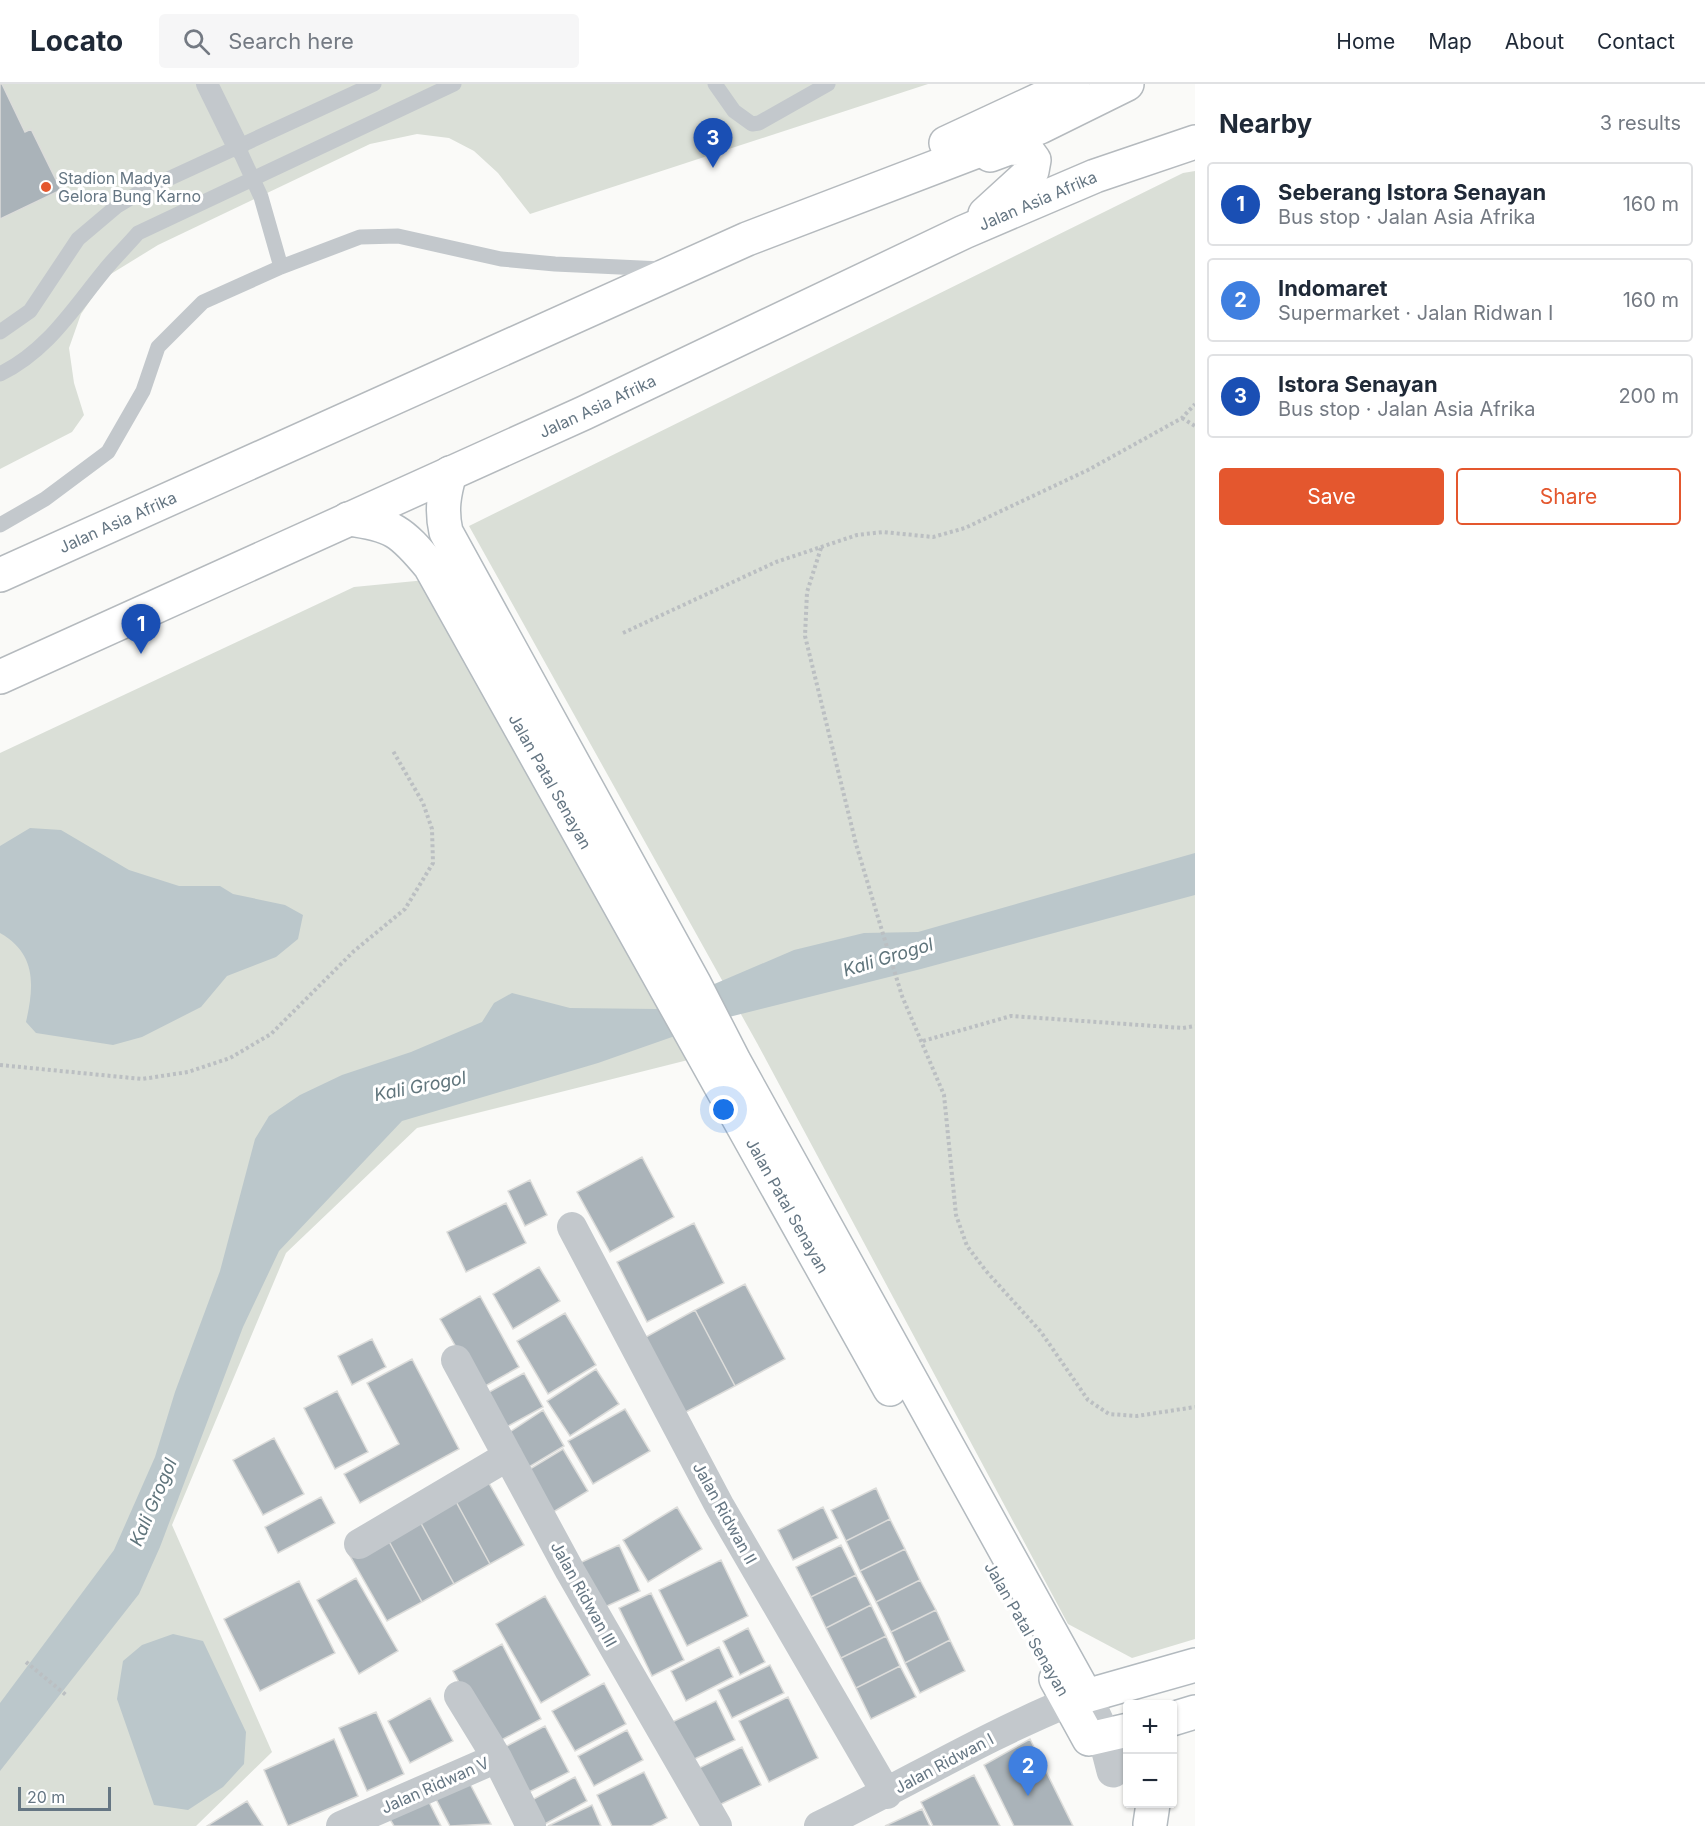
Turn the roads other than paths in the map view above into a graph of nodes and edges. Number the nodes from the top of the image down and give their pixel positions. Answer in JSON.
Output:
{"nodes":[{"id":1,"x":207,"y":84,"type":"edge"},
{"id":2,"x":374,"y":84,"type":"edge"},
{"id":3,"x":454,"y":84,"type":"edge"},
{"id":4,"x":715,"y":84,"type":"edge"},
{"id":5,"x":828,"y":84,"type":"edge"},
{"id":6,"x":1073,"y":84,"type":"edge"},
{"id":7,"x":1127,"y":84,"type":"edge"},
{"id":8,"x":1195,"y":120,"type":"edge"},
{"id":9,"x":1195,"y":142,"type":"edge"},
{"id":10,"x":238,"y":147,"type":"junction"},
{"id":11,"x":1095,"y":176,"type":"junction"},
{"id":12,"x":252,"y":177,"type":"junction"},
{"id":13,"x":865,"y":192,"type":"junction"},
{"id":14,"x":964,"y":232,"type":"junction"},
{"id":15,"x":281,"y":267,"type":"junction"},
{"id":16,"x":678,"y":270,"type":"junction"},
{"id":17,"x":0,"y":332,"type":"edge"},
{"id":18,"x":0,"y":374,"type":"edge"},
{"id":19,"x":450,"y":472,"type":"junction"},
{"id":20,"x":348,"y":519,"type":"junction"},
{"id":21,"x":0,"y":525,"type":"edge"},
{"id":22,"x":0,"y":575,"type":"edge"},
{"id":23,"x":0,"y":677,"type":"edge"},
{"id":24,"x":684,"y":990,"type":"junction"},
{"id":25,"x":572,"y":1227,"type":"dead end"},
{"id":26,"x":456,"y":1360,"type":"dead end"},
{"id":27,"x":508,"y":1456,"type":"junction"},
{"id":28,"x":359,"y":1544,"type":"dead end"},
{"id":29,"x":1195,"y":1665,"type":"edge"},
{"id":30,"x":459,"y":1696,"type":"dead end"},
{"id":31,"x":1077,"y":1699,"type":"junction"},
{"id":32,"x":1107,"y":1735,"type":"edge"},
{"id":33,"x":497,"y":1758,"type":"junction"},
{"id":34,"x":1120,"y":1781,"type":"edge"},
{"id":35,"x":887,"y":1794,"type":"junction"},
{"id":36,"x":341,"y":1826,"type":"edge"},
{"id":37,"x":531,"y":1826,"type":"edge"},
{"id":38,"x":717,"y":1826,"type":"edge"},
{"id":39,"x":819,"y":1826,"type":"edge"}],
"edges":[{"from":1,"to":10,"type":"street"},
{"from":2,"to":10,"type":"lane"},
{"from":3,"to":12,"type":"lane"},
{"from":4,"to":5,"type":"lane"},
{"from":6,"to":13,"type":"main road"},
{"from":7,"to":13,"type":"main road","name":"Jalan Asia Afrika"},
{"from":8,"to":11,"type":"main road"},
{"from":9,"to":11,"type":"main road","name":"Jalan Asia Afrika"},
{"from":10,"to":12,"type":"lane"},
{"from":10,"to":17,"type":"lane"},
{"from":11,"to":14,"type":"main road","name":"Jalan Asia Afrika"},
{"from":12,"to":15,"type":"lane"},
{"from":12,"to":18,"type":"lane"},
{"from":13,"to":14,"type":"main road"},
{"from":13,"to":16,"type":"main road","name":"Jalan Asia Afrika"},
{"from":14,"to":19,"type":"main road","name":"Jalan Asia Afrika"},
{"from":15,"to":16,"type":"lane"},
{"from":15,"to":21,"type":"lane"},
{"from":16,"to":22,"type":"main road","name":"Jalan Asia Afrika"},
{"from":19,"to":20,"type":"main road","name":"Jalan Asia Afrika"},
{"from":19,"to":24,"type":"main road","name":"Jalan Patal Senayan"},
{"from":20,"to":23,"type":"main road","name":"Jalan Asia Afrika"},
{"from":20,"to":24,"type":"main road","name":"Jalan Patal Senayan"},
{"from":24,"to":31,"type":"main road","name":"Jalan Patal Senayan"},
{"from":25,"to":35,"type":"street","name":"Jalan Ridwan II"},
{"from":26,"to":27,"type":"street","name":"Jalan Ridwan III"},
{"from":27,"to":28,"type":"street"},
{"from":27,"to":38,"type":"street","name":"Jalan Ridwan III"},
{"from":29,"to":31,"type":"main road"},
{"from":30,"to":33,"type":"street"},
{"from":31,"to":32,"type":"street","name":"Jalan Patal Senayan"},
{"from":31,"to":35,"type":"street","name":"Jalan Ridwan I"},
{"from":32,"to":34,"type":"street","name":"Jalan Patal Senayan"},
{"from":33,"to":36,"type":"street","name":"Jalan Ridwan V"},
{"from":33,"to":37,"type":"street"},
{"from":35,"to":39,"type":"street","name":"Jalan Ridwan I"}]}
